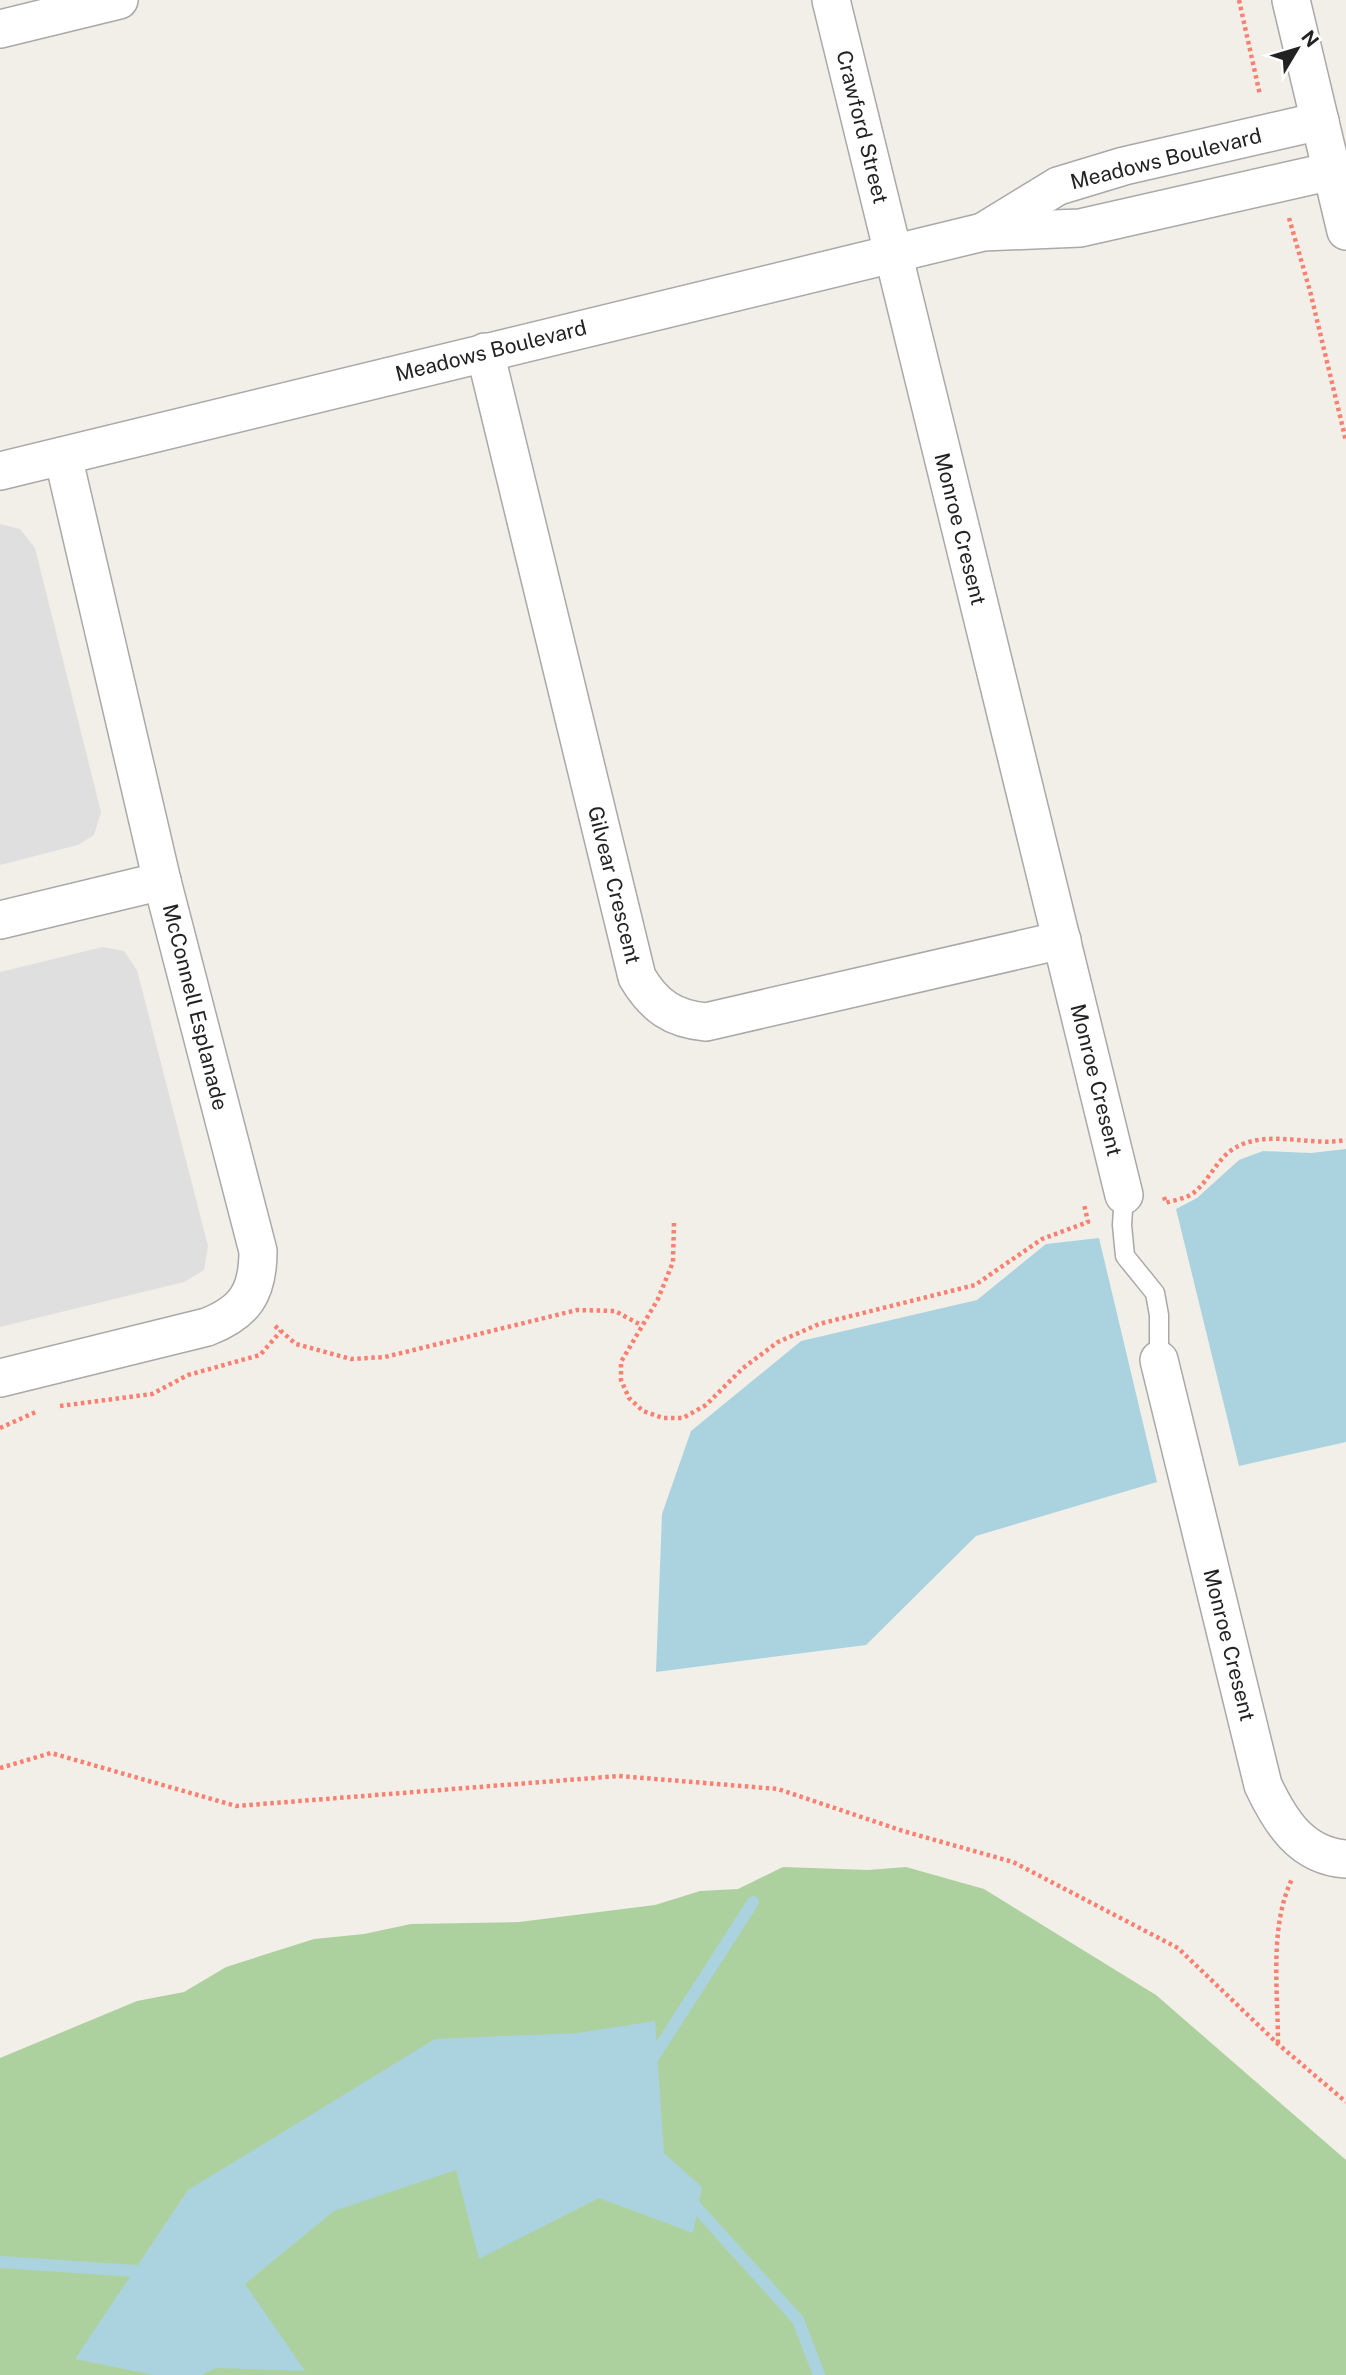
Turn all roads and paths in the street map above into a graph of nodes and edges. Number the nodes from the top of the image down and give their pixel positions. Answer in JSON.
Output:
{"nodes":[{"id":1,"x":119,"y":0,"type":"edge"},
{"id":2,"x":831,"y":0,"type":"edge"},
{"id":3,"x":1239,"y":0,"type":"edge"},
{"id":4,"x":1291,"y":0,"type":"edge"},
{"id":5,"x":0,"y":29,"type":"edge"},
{"id":6,"x":1261,"y":103,"type":"dead end"},
{"id":7,"x":1320,"y":121,"type":"junction"},
{"id":8,"x":1332,"y":171,"type":"junction"},
{"id":9,"x":1288,"y":215,"type":"dead end"},
{"id":10,"x":1346,"y":230,"type":"edge"},
{"id":11,"x":982,"y":232,"type":"junction"},
{"id":12,"x":892,"y":254,"type":"junction"},
{"id":13,"x":485,"y":352,"type":"junction"},
{"id":14,"x":1346,"y":441,"type":"edge"},
{"id":15,"x":63,"y":456,"type":"junction"},
{"id":16,"x":0,"y":471,"type":"edge"},
{"id":17,"x":162,"y":881,"type":"junction"},
{"id":18,"x":0,"y":920,"type":"edge"},
{"id":19,"x":1062,"y":940,"type":"junction"},
{"id":20,"x":1346,"y":1139,"type":"edge"},
{"id":21,"x":1124,"y":1193,"type":"junction"},
{"id":22,"x":674,"y":1223,"type":"dead end"},
{"id":23,"x":246,"y":1301,"type":"junction"},
{"id":24,"x":641,"y":1325,"type":"junction"},
{"id":25,"x":281,"y":1331,"type":"junction"},
{"id":26,"x":1159,"y":1360,"type":"joint"},
{"id":27,"x":0,"y":1378,"type":"edge"},
{"id":28,"x":59,"y":1406,"type":"dead end"},
{"id":29,"x":46,"y":1408,"type":"dead end"},
{"id":30,"x":0,"y":1427,"type":"edge"},
{"id":31,"x":0,"y":1768,"type":"edge"},
{"id":32,"x":1346,"y":1859,"type":"edge"},
{"id":33,"x":1294,"y":1876,"type":"dead end"},
{"id":34,"x":1278,"y":2044,"type":"junction"},
{"id":35,"x":1346,"y":2102,"type":"edge"}],
"edges":[{"from":1,"to":5,"type":"street"},
{"from":2,"to":12,"type":"street","name":"Crawford Street"},
{"from":3,"to":6,"type":"path"},
{"from":4,"to":7,"type":"street"},
{"from":7,"to":8,"type":"street"},
{"from":7,"to":11,"type":"street","name":"Meadows Boulevard"},
{"from":8,"to":10,"type":"street"},
{"from":8,"to":11,"type":"street","name":"Meadows Boulevard"},
{"from":9,"to":14,"type":"path"},
{"from":11,"to":12,"type":"street","name":"Meadows Boulevard"},
{"from":12,"to":13,"type":"street","name":"Meadows Boulevard"},
{"from":12,"to":19,"type":"street","name":"Monroe Cresent"},
{"from":13,"to":15,"type":"street","name":"Meadows Boulevard"},
{"from":13,"to":19,"type":"street","name":"Gilvear Crescent"},
{"from":15,"to":16,"type":"street","name":"Meadows Boulevard"},
{"from":15,"to":17,"type":"street","name":"McConnell Esplanade"},
{"from":17,"to":18,"type":"street"},
{"from":17,"to":23,"type":"street","name":"McConnell Esplanade"},
{"from":19,"to":21,"type":"street","name":"Monroe Cresent"},
{"from":20,"to":21,"type":"path"},
{"from":21,"to":24,"type":"path"},
{"from":21,"to":26,"type":"lane","name":"Monroe Cresent"},
{"from":22,"to":24,"type":"path"},
{"from":23,"to":25,"type":"path"},
{"from":23,"to":27,"type":"street"},
{"from":24,"to":25,"type":"path"},
{"from":25,"to":28,"type":"path"},
{"from":26,"to":32,"type":"street","name":"Monroe Cresent"},
{"from":29,"to":30,"type":"path"},
{"from":31,"to":34,"type":"path"},
{"from":33,"to":34,"type":"path"},
{"from":34,"to":35,"type":"path"}]}
